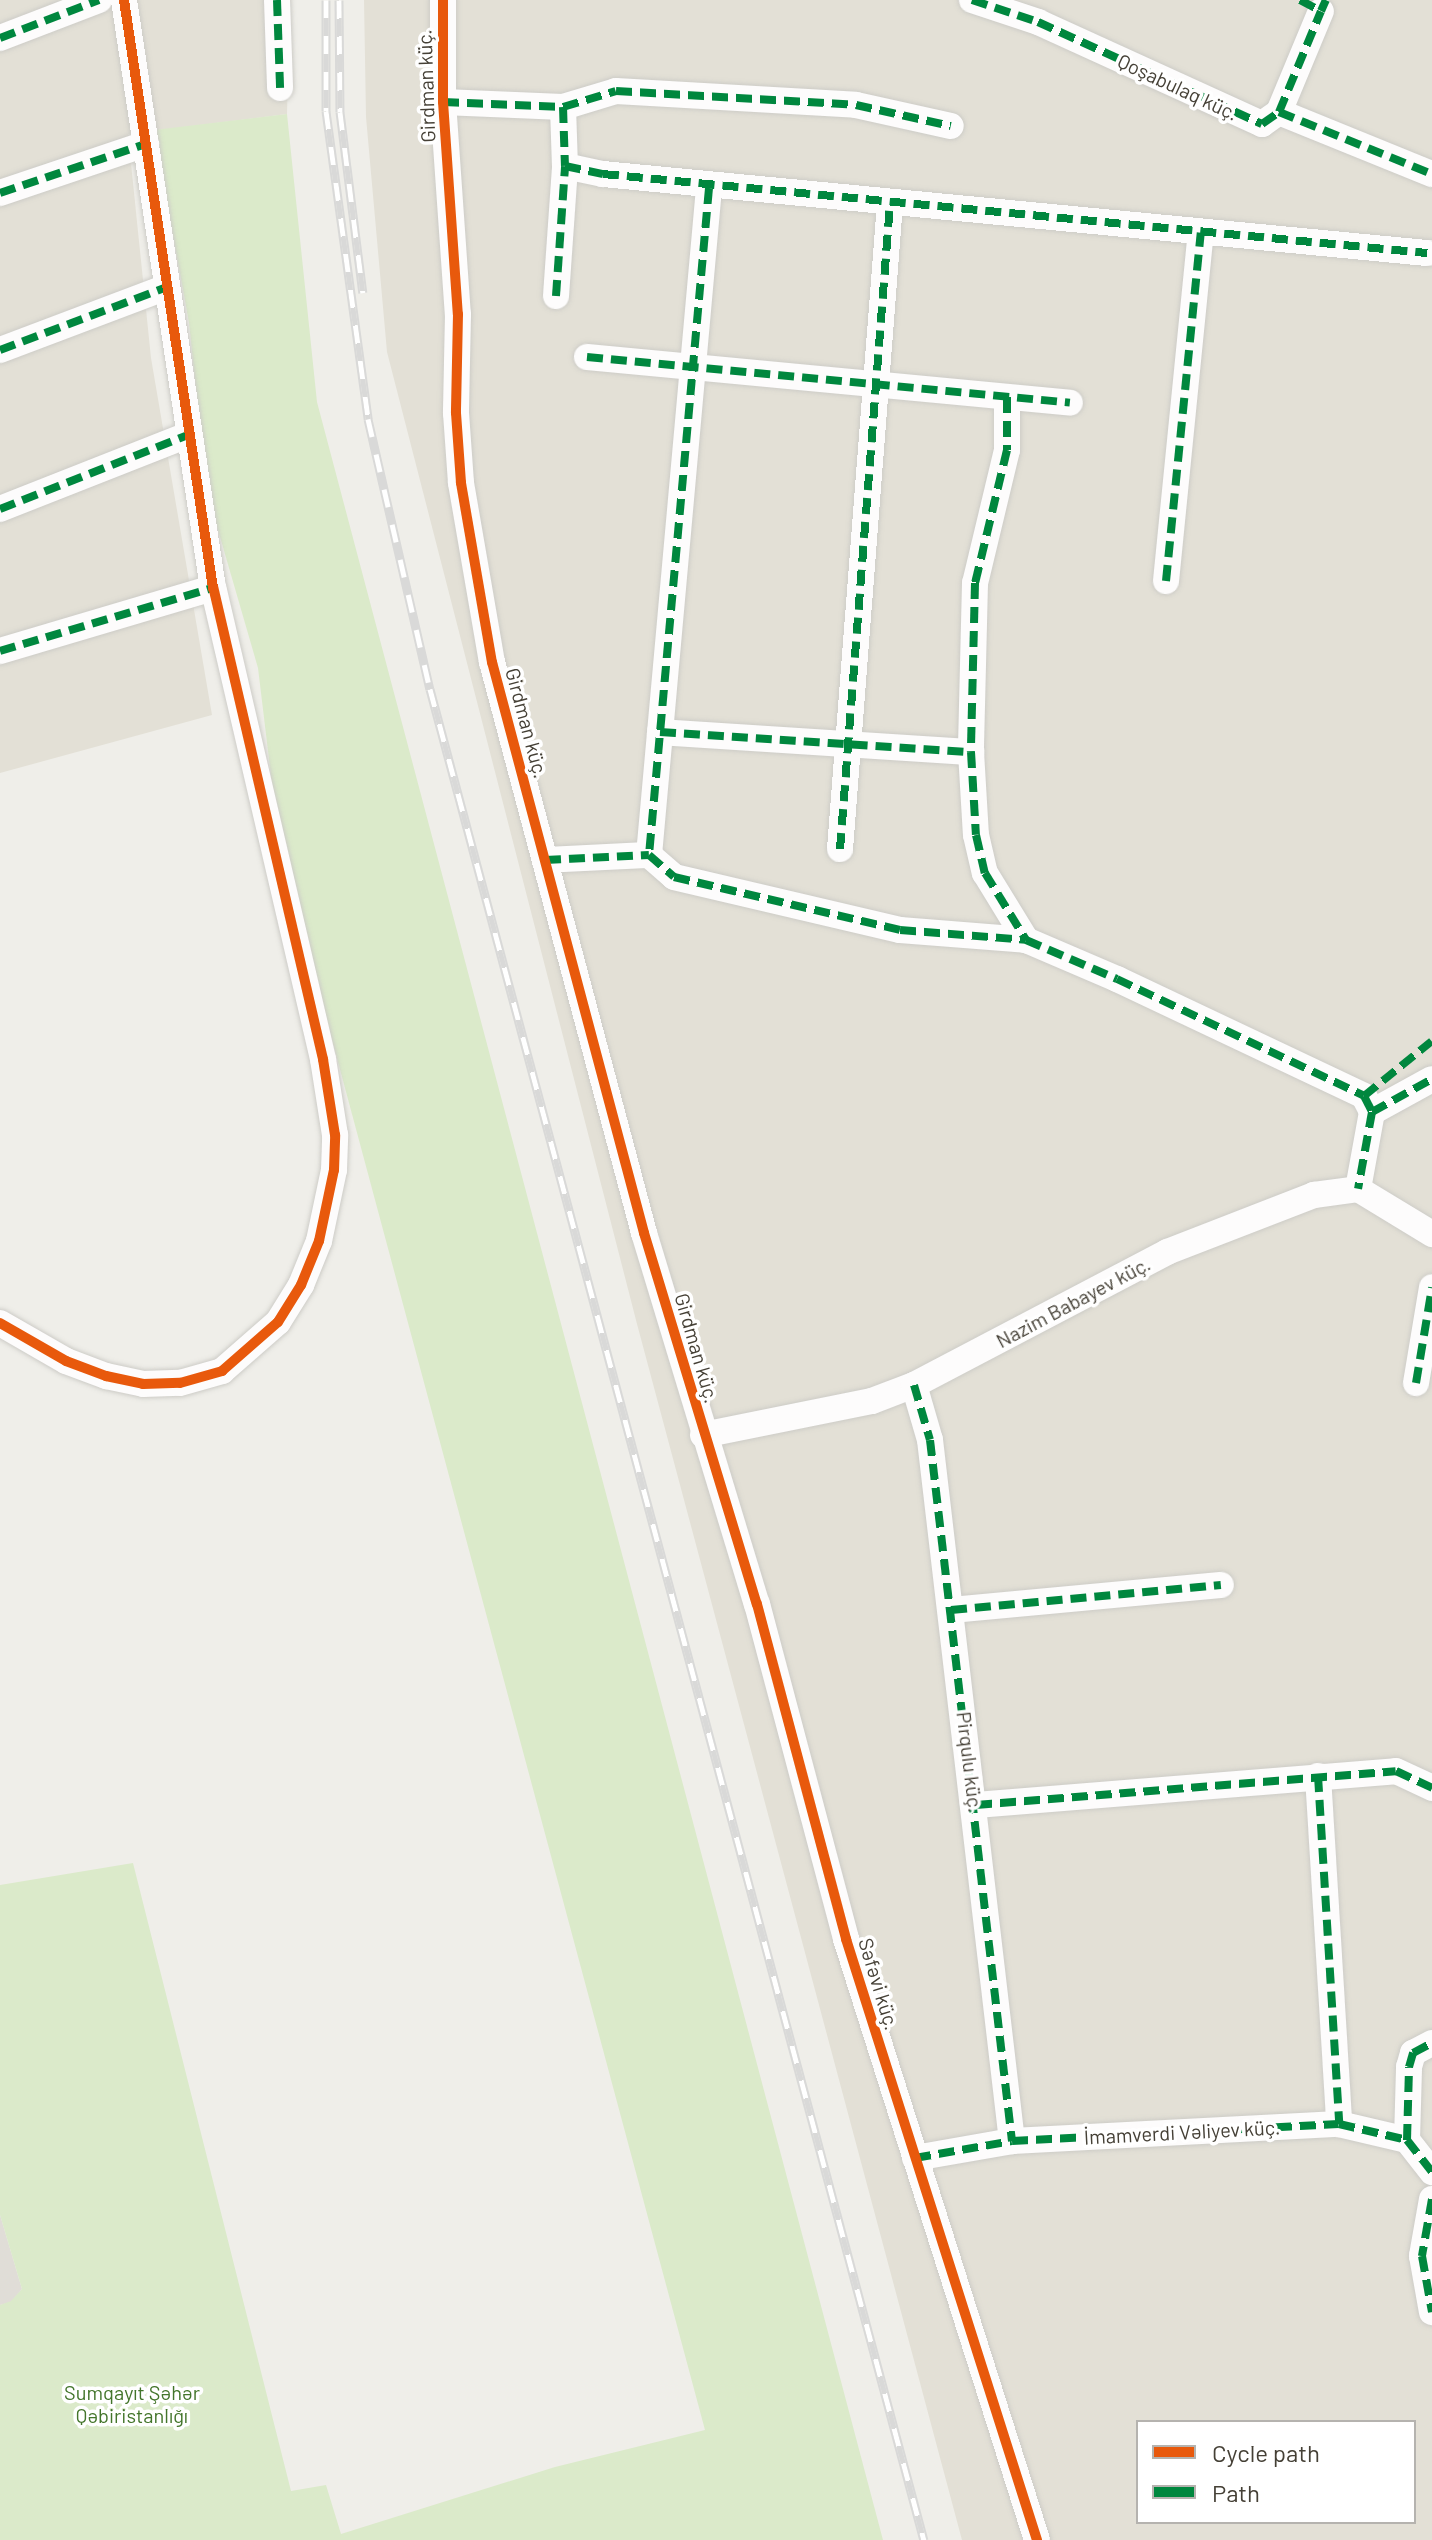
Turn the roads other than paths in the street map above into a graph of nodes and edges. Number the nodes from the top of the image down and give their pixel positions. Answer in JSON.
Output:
{"nodes":[{"id":1,"x":99,"y":0,"type":"edge"},
{"id":2,"x":124,"y":0,"type":"edge"},
{"id":3,"x":277,"y":0,"type":"edge"},
{"id":4,"x":443,"y":0,"type":"edge"},
{"id":5,"x":972,"y":0,"type":"edge"},
{"id":6,"x":1316,"y":4,"type":"edge"},
{"id":7,"x":0,"y":38,"type":"edge"},
{"id":8,"x":280,"y":88,"type":"dead end"},
{"id":9,"x":443,"y":102,"type":"junction"},
{"id":10,"x":563,"y":107,"type":"junction"},
{"id":11,"x":1279,"y":112,"type":"junction"},
{"id":12,"x":951,"y":126,"type":"dead end"},
{"id":13,"x":146,"y":144,"type":"junction"},
{"id":14,"x":565,"y":166,"type":"junction"},
{"id":15,"x":1432,"y":174,"type":"edge"},
{"id":16,"x":709,"y":188,"type":"junction"},
{"id":17,"x":0,"y":193,"type":"edge"},
{"id":18,"x":890,"y":203,"type":"junction"},
{"id":19,"x":1201,"y":233,"type":"junction"},
{"id":20,"x":1427,"y":253,"type":"dead end"},
{"id":21,"x":164,"y":288,"type":"junction"},
{"id":22,"x":556,"y":296,"type":"dead end"},
{"id":23,"x":0,"y":350,"type":"edge"},
{"id":24,"x":587,"y":357,"type":"dead end"},
{"id":25,"x":693,"y":365,"type":"junction"},
{"id":26,"x":873,"y":384,"type":"junction"},
{"id":27,"x":1007,"y":397,"type":"junction"},
{"id":28,"x":1070,"y":403,"type":"dead end"},
{"id":29,"x":188,"y":435,"type":"junction"},
{"id":30,"x":0,"y":509,"type":"edge"},
{"id":31,"x":1166,"y":581,"type":"dead end"},
{"id":32,"x":213,"y":588,"type":"junction"},
{"id":33,"x":0,"y":651,"type":"edge"},
{"id":34,"x":660,"y":732,"type":"junction"},
{"id":35,"x":847,"y":744,"type":"junction"},
{"id":36,"x":971,"y":752,"type":"junction"},
{"id":37,"x":840,"y":849,"type":"dead end"},
{"id":38,"x":649,"y":855,"type":"junction"},
{"id":39,"x":545,"y":860,"type":"junction"},
{"id":40,"x":1026,"y":940,"type":"junction"},
{"id":41,"x":1432,"y":1079,"type":"edge"},
{"id":42,"x":1372,"y":1112,"type":"junction"},
{"id":43,"x":1358,"y":1189,"type":"junction"},
{"id":44,"x":1432,"y":1234,"type":"edge"},
{"id":45,"x":1432,"y":1287,"type":"edge"},
{"id":46,"x":0,"y":1323,"type":"edge"},
{"id":47,"x":1416,"y":1383,"type":"dead end"},
{"id":48,"x":914,"y":1385,"type":"junction"},
{"id":49,"x":703,"y":1435,"type":"junction"},
{"id":50,"x":1221,"y":1585,"type":"dead end"},
{"id":51,"x":951,"y":1610,"type":"junction"},
{"id":52,"x":1318,"y":1776,"type":"junction"},
{"id":53,"x":1432,"y":1788,"type":"edge"},
{"id":54,"x":976,"y":1805,"type":"junction"},
{"id":55,"x":1432,"y":2043,"type":"edge"},
{"id":56,"x":1339,"y":2124,"type":"junction"},
{"id":57,"x":1407,"y":2140,"type":"junction"},
{"id":58,"x":1012,"y":2141,"type":"junction"},
{"id":59,"x":915,"y":2158,"type":"junction"},
{"id":60,"x":1432,"y":2172,"type":"edge"},
{"id":61,"x":1432,"y":2199,"type":"edge"},
{"id":62,"x":1432,"y":2312,"type":"edge"},
{"id":63,"x":1037,"y":2540,"type":"edge"}],
"edges":[{"from":1,"to":7,"type":"street"},
{"from":2,"to":13,"type":"street"},
{"from":3,"to":8,"type":"street"},
{"from":4,"to":9,"type":"street","name":"Girdman küç."},
{"from":5,"to":11,"type":"street","name":"Qoşabulaq küç."},
{"from":6,"to":11,"type":"street"},
{"from":9,"to":10,"type":"street"},
{"from":9,"to":39,"type":"street","name":"Girdman küç."},
{"from":10,"to":12,"type":"street"},
{"from":10,"to":14,"type":"street"},
{"from":11,"to":15,"type":"street"},
{"from":13,"to":17,"type":"street"},
{"from":13,"to":21,"type":"street"},
{"from":14,"to":16,"type":"street"},
{"from":14,"to":22,"type":"street"},
{"from":16,"to":18,"type":"street"},
{"from":16,"to":25,"type":"street"},
{"from":18,"to":19,"type":"street"},
{"from":18,"to":26,"type":"street"},
{"from":19,"to":20,"type":"street"},
{"from":19,"to":31,"type":"street"},
{"from":21,"to":23,"type":"street"},
{"from":21,"to":29,"type":"street"},
{"from":24,"to":25,"type":"street"},
{"from":25,"to":26,"type":"street"},
{"from":25,"to":34,"type":"street"},
{"from":26,"to":27,"type":"street"},
{"from":26,"to":35,"type":"street"},
{"from":27,"to":28,"type":"street"},
{"from":27,"to":36,"type":"street"},
{"from":29,"to":30,"type":"street"},
{"from":29,"to":32,"type":"street"},
{"from":32,"to":33,"type":"street"},
{"from":32,"to":46,"type":"street"},
{"from":34,"to":35,"type":"street"},
{"from":34,"to":38,"type":"street"},
{"from":35,"to":36,"type":"street"},
{"from":35,"to":37,"type":"street"},
{"from":36,"to":40,"type":"street"},
{"from":38,"to":39,"type":"street"},
{"from":38,"to":40,"type":"street"},
{"from":39,"to":49,"type":"street","name":"Girdman küç."},
{"from":40,"to":42,"type":"street"},
{"from":41,"to":42,"type":"street"},
{"from":42,"to":43,"type":"street"},
{"from":43,"to":44,"type":"street"},
{"from":43,"to":48,"type":"street","name":"Nazim Babayev küç."},
{"from":45,"to":47,"type":"street"},
{"from":48,"to":49,"type":"street","name":"Nazim Babayev küç."},
{"from":48,"to":51,"type":"street","name":"Pirqulu küç."},
{"from":49,"to":59,"type":"street","name":"Səfəvi küç."},
{"from":50,"to":51,"type":"street"},
{"from":51,"to":54,"type":"street","name":"Pirqulu küç."},
{"from":52,"to":53,"type":"street"},
{"from":52,"to":54,"type":"street"},
{"from":52,"to":56,"type":"street"},
{"from":54,"to":58,"type":"street","name":"Pirqulu küç."},
{"from":55,"to":57,"type":"street"},
{"from":56,"to":57,"type":"street","name":"İmamverdi Vəliyev küç."},
{"from":56,"to":58,"type":"street","name":"İmamverdi Vəliyev küç."},
{"from":57,"to":60,"type":"street"},
{"from":58,"to":59,"type":"street","name":"İmamverdi Vəliyev küç."},
{"from":59,"to":63,"type":"street","name":"Səfəvi küç."},
{"from":61,"to":62,"type":"street"}]}
